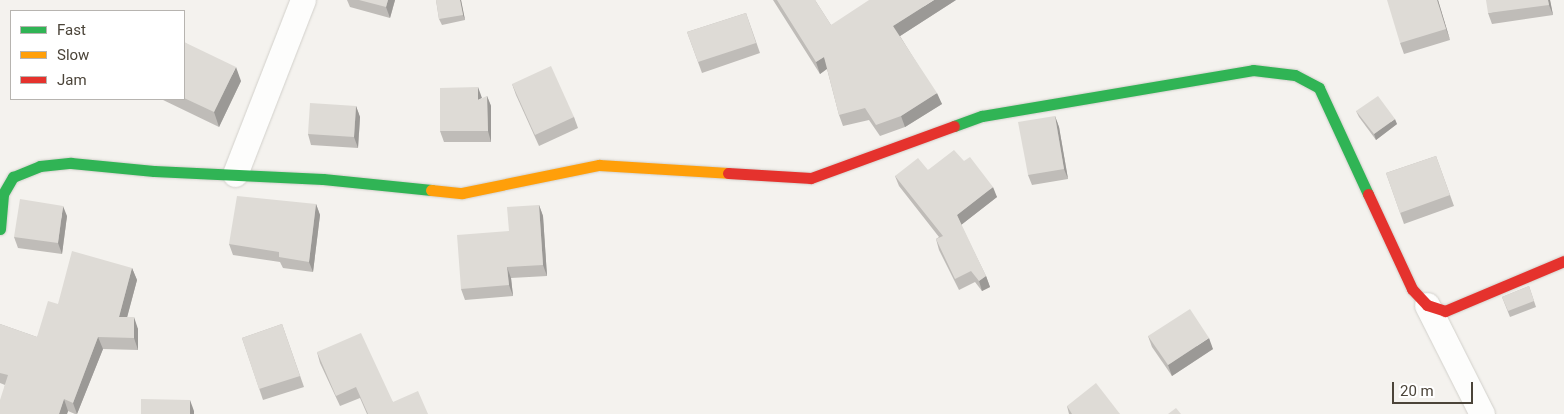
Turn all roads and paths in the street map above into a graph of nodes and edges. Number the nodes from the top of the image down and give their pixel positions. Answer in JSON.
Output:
{"nodes":[{"id":1,"x":303,"y":0,"type":"edge"},
{"id":2,"x":235,"y":174,"type":"junction"},
{"id":3,"x":0,"y":229,"type":"edge"},
{"id":4,"x":1564,"y":261,"type":"edge"},
{"id":5,"x":1427,"y":305,"type":"junction"},
{"id":6,"x":1482,"y":414,"type":"edge"}],
"edges":[{"from":1,"to":2,"type":"street"},
{"from":2,"to":3,"type":"street"},
{"from":2,"to":5,"type":"street"},
{"from":4,"to":5,"type":"street"},
{"from":5,"to":6,"type":"street"}]}
